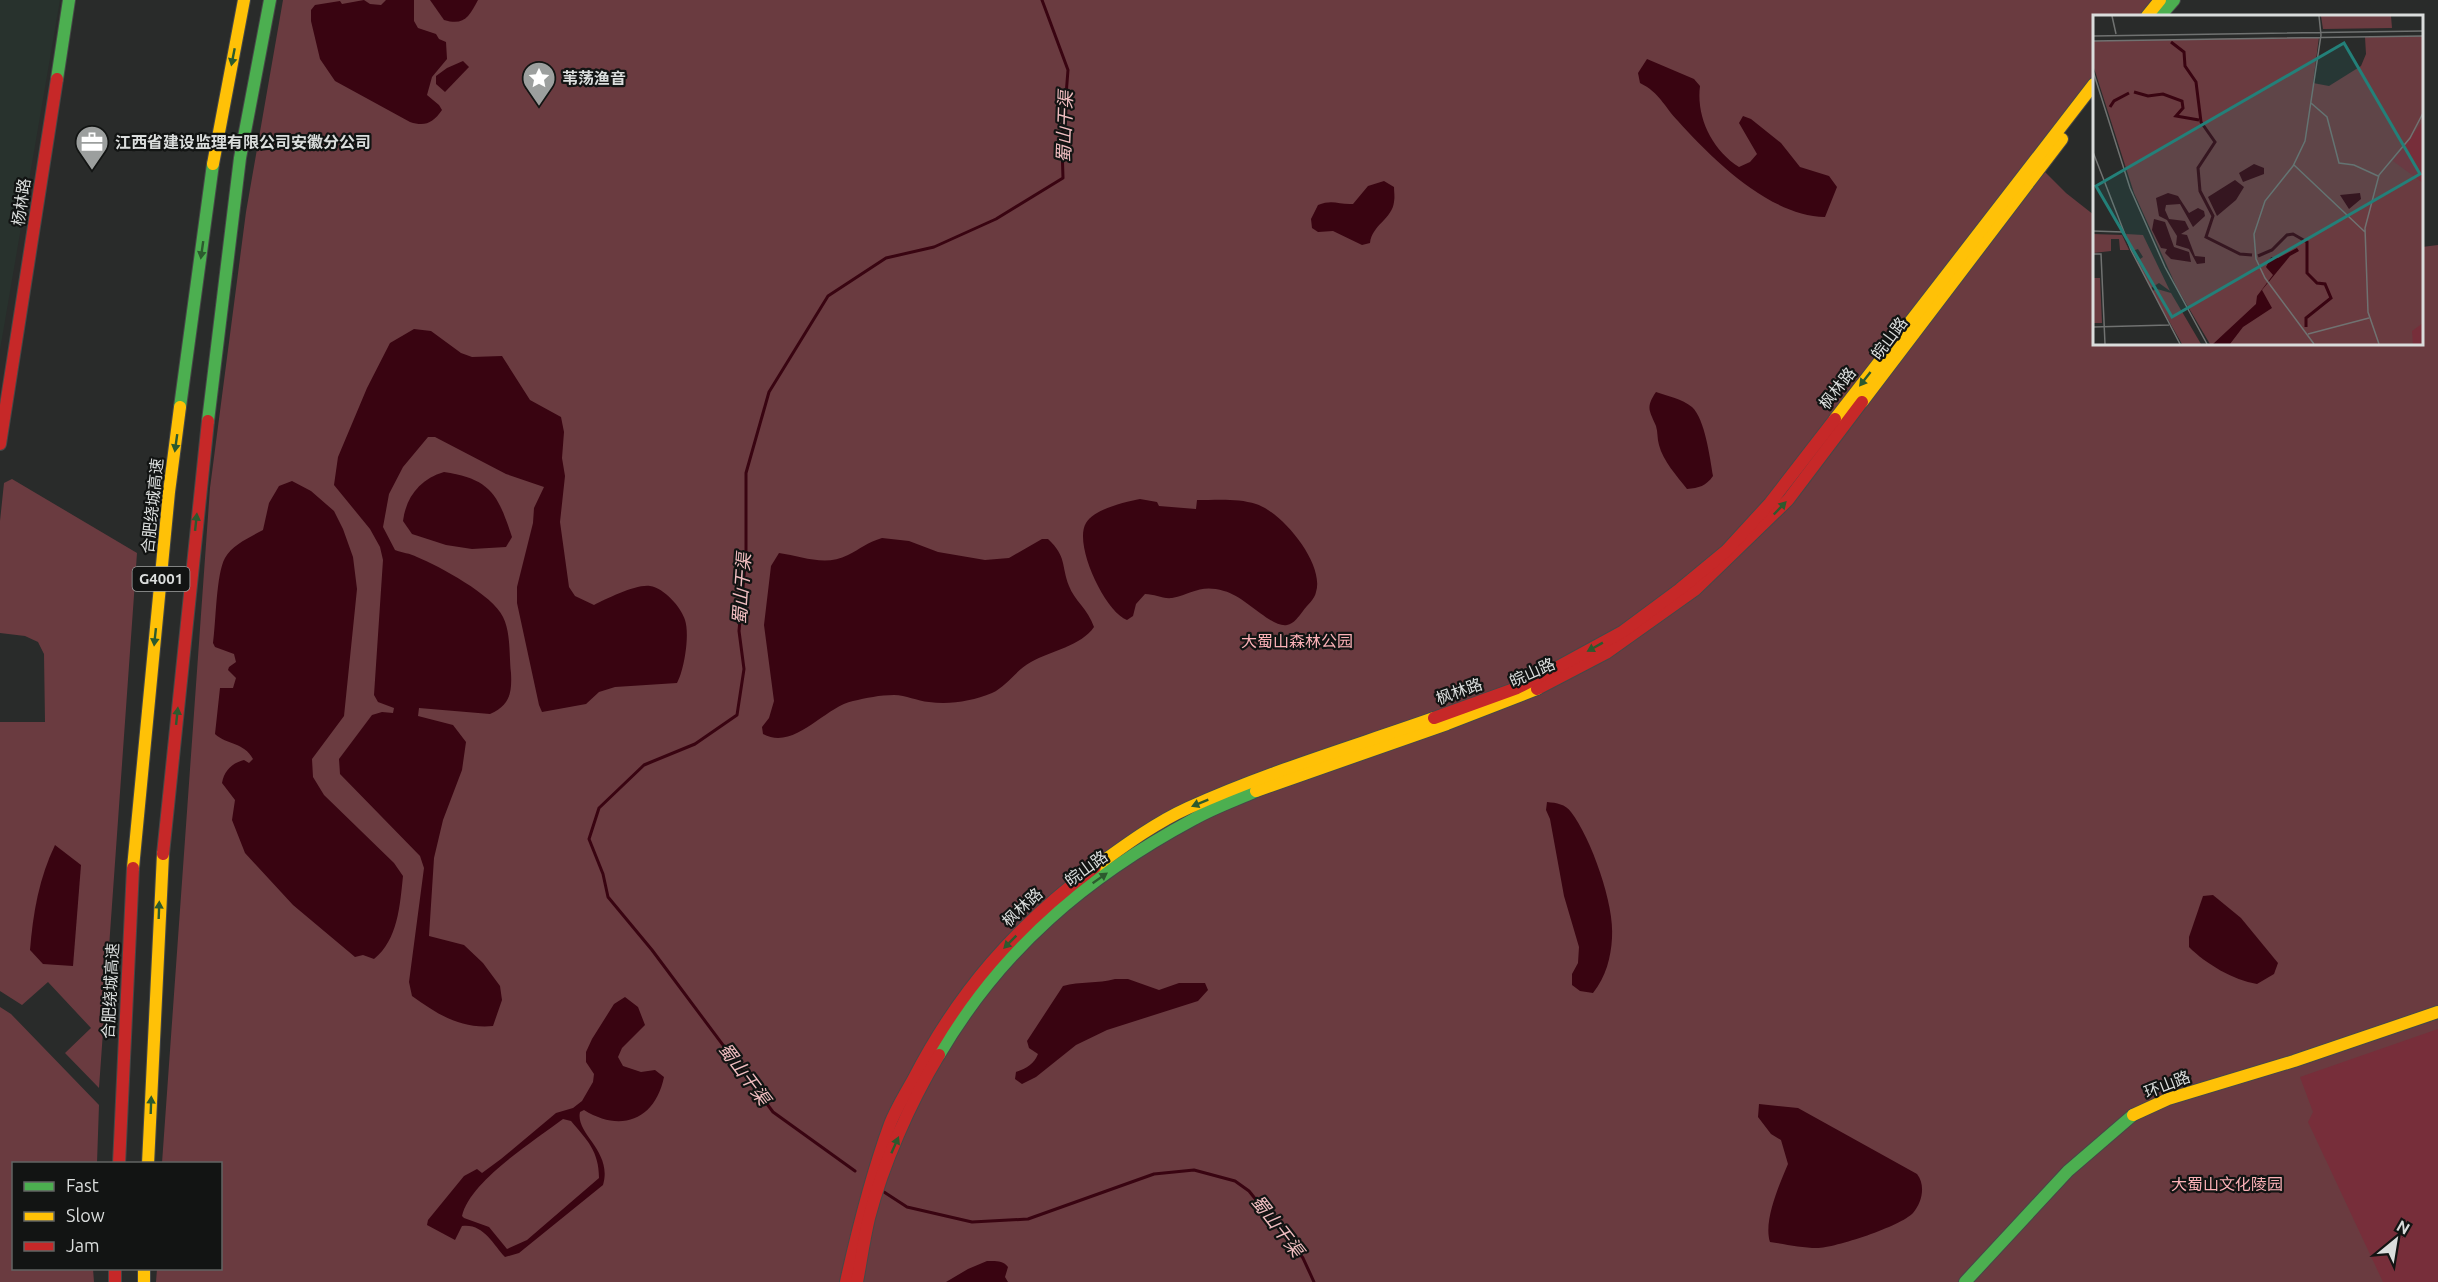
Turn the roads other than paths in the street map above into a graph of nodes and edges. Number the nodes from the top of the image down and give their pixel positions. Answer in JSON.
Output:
{"nodes":[{"id":1,"x":69,"y":0,"type":"edge"},
{"id":2,"x":244,"y":0,"type":"edge"},
{"id":3,"x":270,"y":0,"type":"edge"},
{"id":4,"x":2160,"y":0,"type":"edge"},
{"id":5,"x":2174,"y":0,"type":"edge"},
{"id":6,"x":2148,"y":15,"type":"edge"},
{"id":7,"x":2161,"y":15,"type":"edge"},
{"id":8,"x":2093,"y":85,"type":"edge"},
{"id":9,"x":2093,"y":97,"type":"edge"},
{"id":10,"x":2,"y":421,"type":"edge"},
{"id":11,"x":0,"y":444,"type":"edge"},
{"id":12,"x":2438,"y":1012,"type":"edge"},
{"id":13,"x":119,"y":1162,"type":"edge"},
{"id":14,"x":148,"y":1162,"type":"edge"},
{"id":15,"x":846,"y":1282,"type":"edge"},
{"id":16,"x":857,"y":1282,"type":"edge"},
{"id":17,"x":1965,"y":1282,"type":"edge"}],
"edges":[{"from":1,"to":10,"type":"main road","name":"杨林路"},
{"from":2,"to":13,"type":"main road","name":"合肥绕城高速","number":"G4001","one_way":true},
{"from":14,"to":3,"type":"main road","number":"G4001","one_way":true},
{"from":4,"to":6,"type":"main road"},
{"from":5,"to":7,"type":"main road"},
{"from":8,"to":15,"type":"main road","name":"枫林路","one_way":true},
{"from":16,"to":9,"type":"main road","name":"皖山路","one_way":true},
{"from":10,"to":11,"type":"main road","name":"杨林路"},
{"from":12,"to":17,"type":"main road","name":"环山路"}]}
